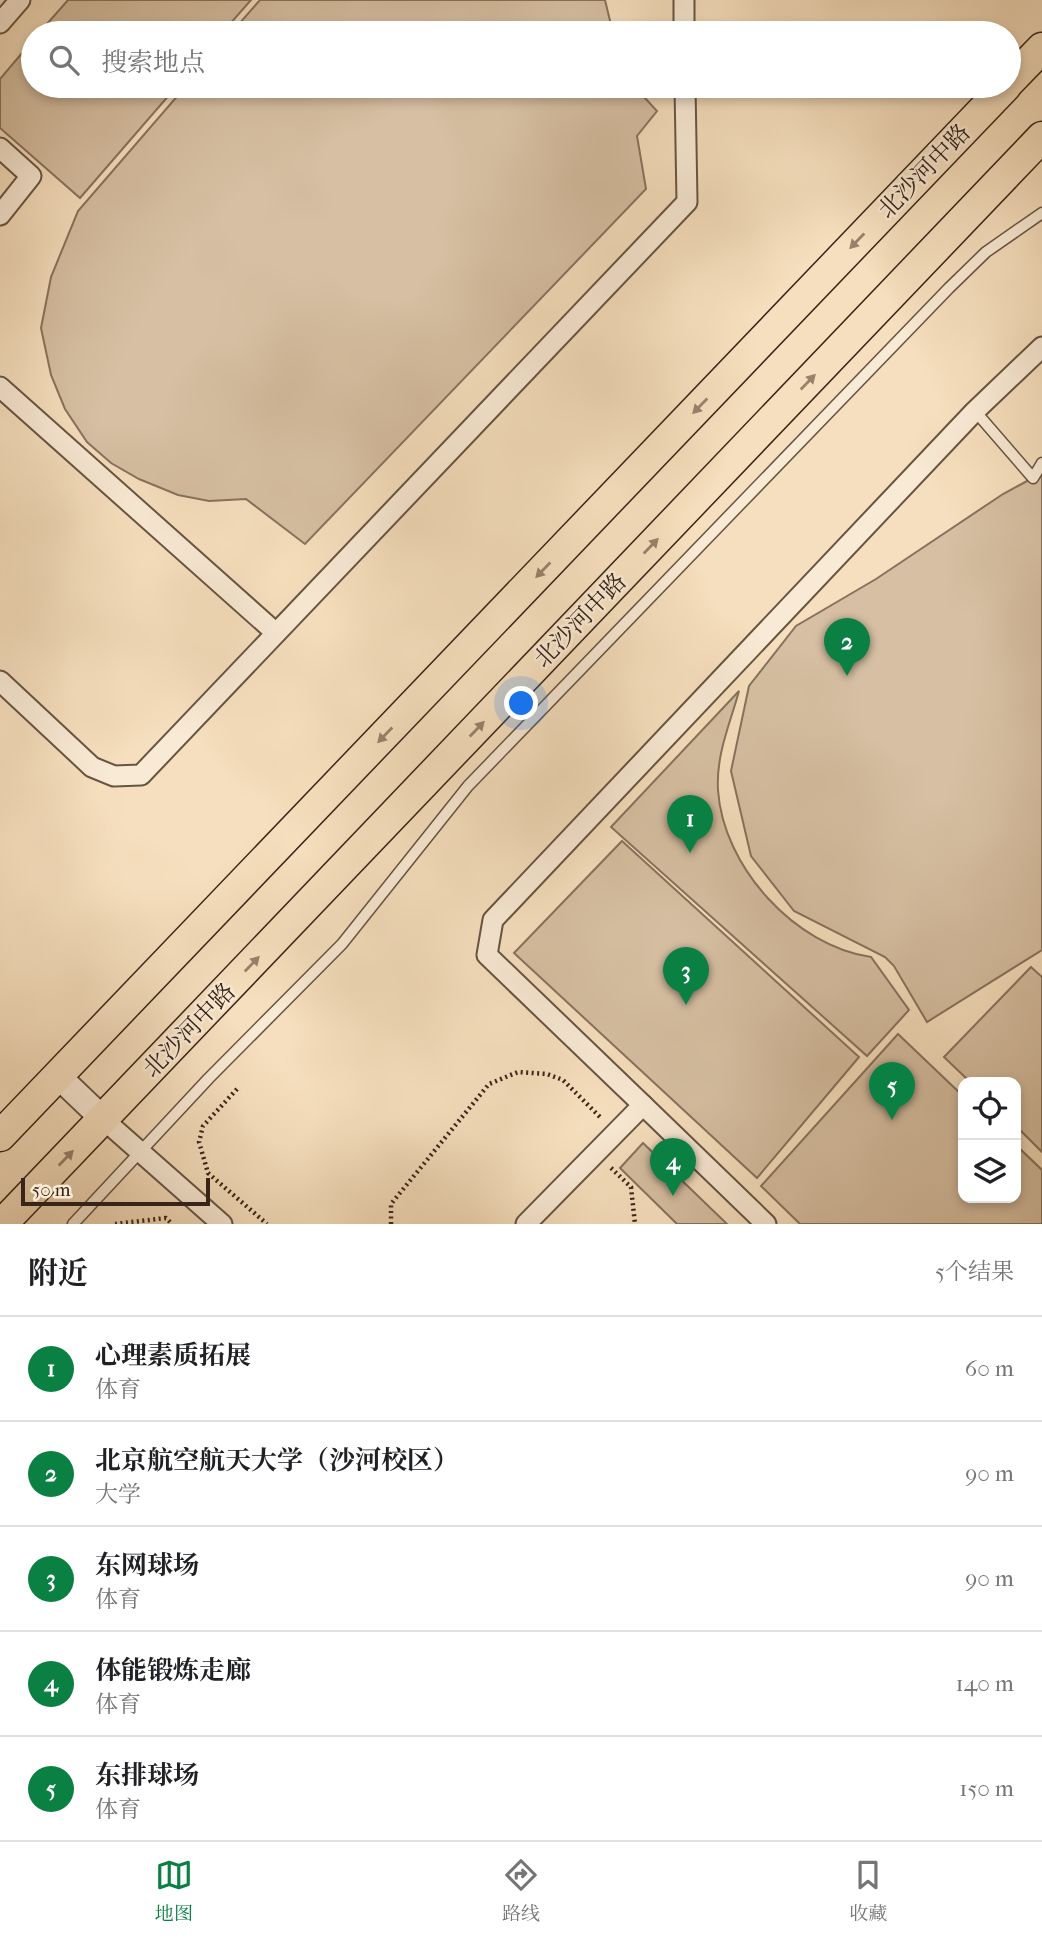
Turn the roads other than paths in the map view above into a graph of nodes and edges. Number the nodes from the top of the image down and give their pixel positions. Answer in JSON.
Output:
{"nodes":[{"id":1,"x":20,"y":0,"type":"edge"},
{"id":2,"x":684,"y":0,"type":"edge"},
{"id":3,"x":684,"y":21,"type":"edge"},
{"id":4,"x":0,"y":23,"type":"edge"},
{"id":5,"x":1042,"y":48,"type":"edge"},
{"id":6,"x":1021,"y":70,"type":"edge"},
{"id":7,"x":685,"y":98,"type":"edge"},
{"id":8,"x":994,"y":98,"type":"edge"},
{"id":9,"x":1042,"y":137,"type":"edge"},
{"id":10,"x":0,"y":148,"type":"edge"},
{"id":11,"x":1042,"y":213,"type":"edge"},
{"id":12,"x":0,"y":215,"type":"edge"},
{"id":13,"x":1042,"y":347,"type":"edge"},
{"id":14,"x":0,"y":387,"type":"edge"},
{"id":15,"x":975,"y":411,"type":"junction"},
{"id":16,"x":1042,"y":463,"type":"edge"},
{"id":17,"x":276,"y":633,"type":"junction"},
{"id":18,"x":0,"y":681,"type":"edge"},
{"id":19,"x":58,"y":1076,"type":"junction"},
{"id":20,"x":643,"y":1105,"type":"junction"},
{"id":21,"x":103,"y":1119,"type":"junction"},
{"id":22,"x":0,"y":1136,"type":"edge"},
{"id":23,"x":139,"y":1152,"type":"junction"},
{"id":24,"x":2,"y":1224,"type":"edge"},
{"id":25,"x":74,"y":1224,"type":"edge"},
{"id":26,"x":222,"y":1224,"type":"edge"},
{"id":27,"x":526,"y":1224,"type":"edge"},
{"id":28,"x":766,"y":1224,"type":"edge"}],
"edges":[{"from":1,"to":4,"type":"street"},
{"from":2,"to":3,"type":"street"},
{"from":5,"to":6,"type":"main road","name":"北沙河中路"},
{"from":7,"to":17,"type":"street"},
{"from":8,"to":19,"type":"main road","name":"北沙河中路","one_way":true},
{"from":21,"to":9,"type":"main road","name":"北沙河中路","one_way":true},
{"from":10,"to":12,"type":"street"},
{"from":11,"to":23,"type":"lane"},
{"from":13,"to":15,"type":"street"},
{"from":14,"to":17,"type":"street"},
{"from":15,"to":16,"type":"lane"},
{"from":15,"to":20,"type":"street"},
{"from":17,"to":18,"type":"street"},
{"from":19,"to":21,"type":"street"},
{"from":19,"to":22,"type":"main road","name":"北沙河中路"},
{"from":20,"to":27,"type":"street"},
{"from":20,"to":28,"type":"street"},
{"from":21,"to":23,"type":"street"},
{"from":24,"to":21,"type":"main road","name":"北沙河中路","one_way":true},
{"from":23,"to":25,"type":"lane"},
{"from":23,"to":26,"type":"street"}]}
